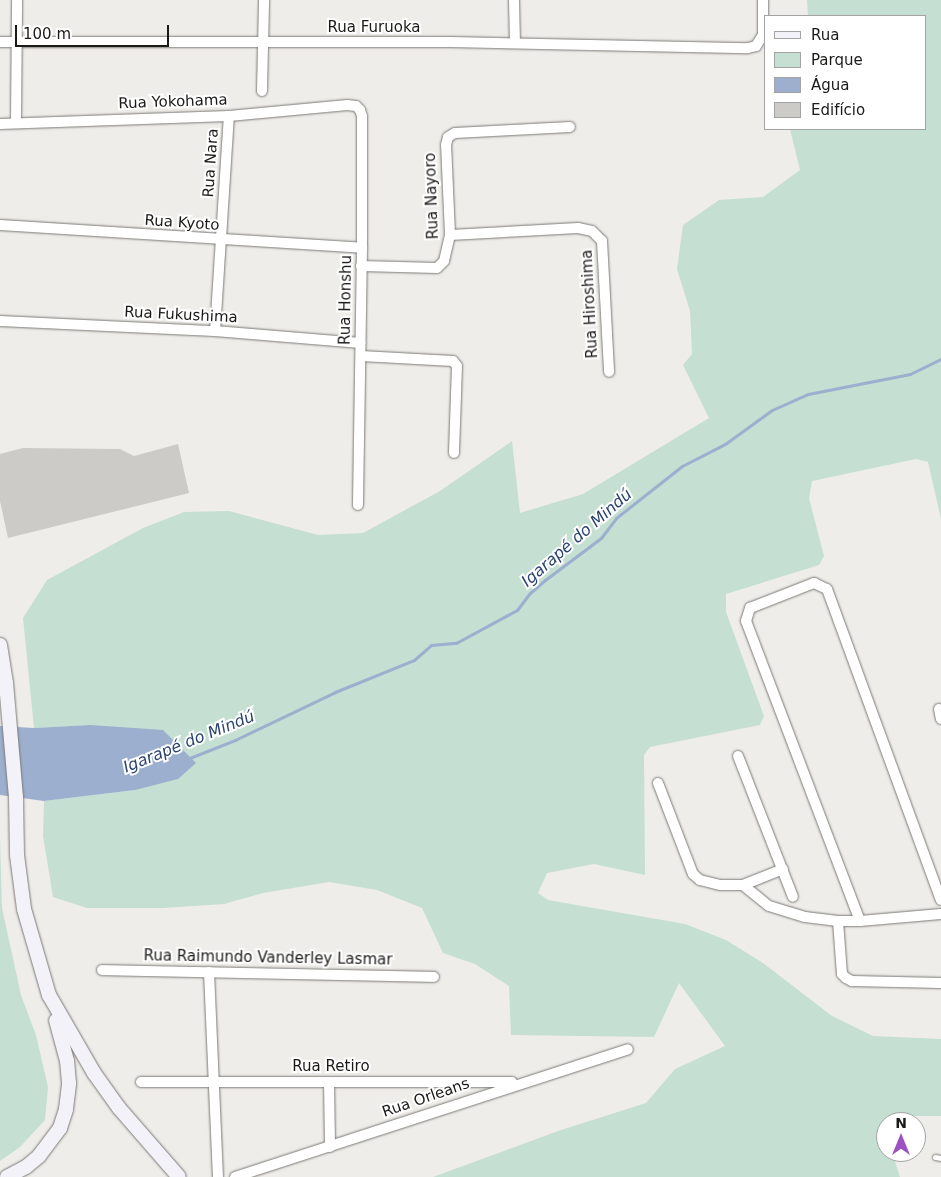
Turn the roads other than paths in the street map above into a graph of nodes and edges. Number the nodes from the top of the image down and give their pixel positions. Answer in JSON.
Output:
{"nodes":[{"id":1,"x":17,"y":0,"type":"edge"},
{"id":2,"x":264,"y":0,"type":"edge"},
{"id":3,"x":514,"y":0,"type":"edge"},
{"id":4,"x":763,"y":0,"type":"edge"},
{"id":5,"x":0,"y":42,"type":"edge"},
{"id":6,"x":16,"y":42,"type":"junction"},
{"id":7,"x":265,"y":43,"type":"junction"},
{"id":8,"x":515,"y":43,"type":"junction"},
{"id":9,"x":262,"y":91,"type":"dead end"},
{"id":10,"x":347,"y":105,"type":"joint"},
{"id":11,"x":229,"y":116,"type":"junction"},
{"id":12,"x":16,"y":123,"type":"junction"},
{"id":13,"x":0,"y":124,"type":"edge"},
{"id":14,"x":570,"y":127,"type":"dead end"},
{"id":15,"x":0,"y":225,"type":"edge"},
{"id":16,"x":450,"y":234,"type":"junction"},
{"id":17,"x":220,"y":240,"type":"junction"},
{"id":18,"x":362,"y":248,"type":"junction"},
{"id":19,"x":361,"y":266,"type":"junction"},
{"id":20,"x":0,"y":321,"type":"edge"},
{"id":21,"x":215,"y":332,"type":"junction"},
{"id":22,"x":361,"y":343,"type":"junction"},
{"id":23,"x":360,"y":356,"type":"junction"},
{"id":24,"x":608,"y":372,"type":"dead end"},
{"id":25,"x":454,"y":453,"type":"dead end"},
{"id":26,"x":358,"y":504,"type":"dead end"},
{"id":27,"x":0,"y":645,"type":"edge"},
{"id":28,"x":738,"y":756,"type":"dead end"},
{"id":29,"x":658,"y":783,"type":"dead end"},
{"id":30,"x":782,"y":869,"type":"junction"},
{"id":31,"x":743,"y":885,"type":"junction"},
{"id":32,"x":793,"y":898,"type":"dead end"},
{"id":33,"x":941,"y":900,"type":"edge"},
{"id":34,"x":941,"y":914,"type":"edge"},
{"id":35,"x":860,"y":921,"type":"junction"},
{"id":36,"x":838,"y":922,"type":"junction"},
{"id":37,"x":102,"y":970,"type":"dead end"},
{"id":38,"x":209,"y":972,"type":"junction"},
{"id":39,"x":434,"y":977,"type":"dead end"},
{"id":40,"x":941,"y":983,"type":"edge"},
{"id":41,"x":49,"y":995,"type":"junction"},
{"id":42,"x":628,"y":1049,"type":"dead end"},
{"id":43,"x":141,"y":1082,"type":"dead end"},
{"id":44,"x":214,"y":1082,"type":"junction"},
{"id":45,"x":329,"y":1082,"type":"junction"},
{"id":46,"x":521,"y":1082,"type":"junction"},
{"id":47,"x":330,"y":1147,"type":"junction"},
{"id":48,"x":7,"y":1177,"type":"edge"},
{"id":49,"x":179,"y":1177,"type":"edge"},
{"id":50,"x":218,"y":1177,"type":"edge"},
{"id":51,"x":235,"y":1177,"type":"edge"}],
"edges":[{"from":1,"to":6,"type":"street"},
{"from":2,"to":7,"type":"street"},
{"from":3,"to":8,"type":"street"},
{"from":4,"to":8,"type":"street","name":"Rua Furuoka"},
{"from":5,"to":6,"type":"street","name":"Rua Furuoka"},
{"from":6,"to":7,"type":"street","name":"Rua Furuoka"},
{"from":6,"to":12,"type":"street"},
{"from":7,"to":8,"type":"street","name":"Rua Furuoka"},
{"from":7,"to":9,"type":"street"},
{"from":10,"to":11,"type":"street","name":"Rua Yokohama"},
{"from":10,"to":18,"type":"street","name":"Rua Honshu"},
{"from":11,"to":12,"type":"street","name":"Rua Yokohama"},
{"from":11,"to":17,"type":"street","name":"Rua Nara"},
{"from":12,"to":13,"type":"street","name":"Rua Yokohama"},
{"from":14,"to":16,"type":"street","name":"Rua Nayoro"},
{"from":15,"to":17,"type":"street","name":"Rua Kyoto"},
{"from":16,"to":19,"type":"street","name":"Rua Nayoro"},
{"from":16,"to":24,"type":"street","name":"Rua Hiroshima"},
{"from":17,"to":18,"type":"street","name":"Rua Kyoto"},
{"from":17,"to":21,"type":"street","name":"Rua Nara"},
{"from":18,"to":19,"type":"street","name":"Rua Honshu"},
{"from":19,"to":22,"type":"street","name":"Rua Honshu"},
{"from":20,"to":21,"type":"street","name":"Rua Fukushima"},
{"from":21,"to":22,"type":"street","name":"Rua Fukushima"},
{"from":22,"to":23,"type":"street","name":"Rua Honshu"},
{"from":23,"to":25,"type":"street"},
{"from":23,"to":26,"type":"street","name":"Rua Honshu"},
{"from":27,"to":41,"type":"main road"},
{"from":28,"to":30,"type":"street"},
{"from":29,"to":31,"type":"street"},
{"from":30,"to":31,"type":"street"},
{"from":30,"to":32,"type":"street"},
{"from":31,"to":36,"type":"street"},
{"from":33,"to":35,"type":"street"},
{"from":34,"to":35,"type":"street"},
{"from":35,"to":36,"type":"street"},
{"from":36,"to":40,"type":"street"},
{"from":37,"to":38,"type":"street","name":"Rua Raimundo Vanderley Lasmar"},
{"from":38,"to":39,"type":"street","name":"Rua Raimundo Vanderley Lasmar"},
{"from":38,"to":44,"type":"street"},
{"from":41,"to":48,"type":"main road"},
{"from":41,"to":49,"type":"main road"},
{"from":42,"to":46,"type":"street","name":"Rua Orleans"},
{"from":43,"to":44,"type":"street","name":"Rua Retiro"},
{"from":44,"to":45,"type":"street","name":"Rua Retiro"},
{"from":44,"to":50,"type":"street"},
{"from":45,"to":46,"type":"street","name":"Rua Retiro"},
{"from":45,"to":47,"type":"street"},
{"from":46,"to":47,"type":"street","name":"Rua Orleans"},
{"from":47,"to":51,"type":"street","name":"Rua Orleans"}]}
